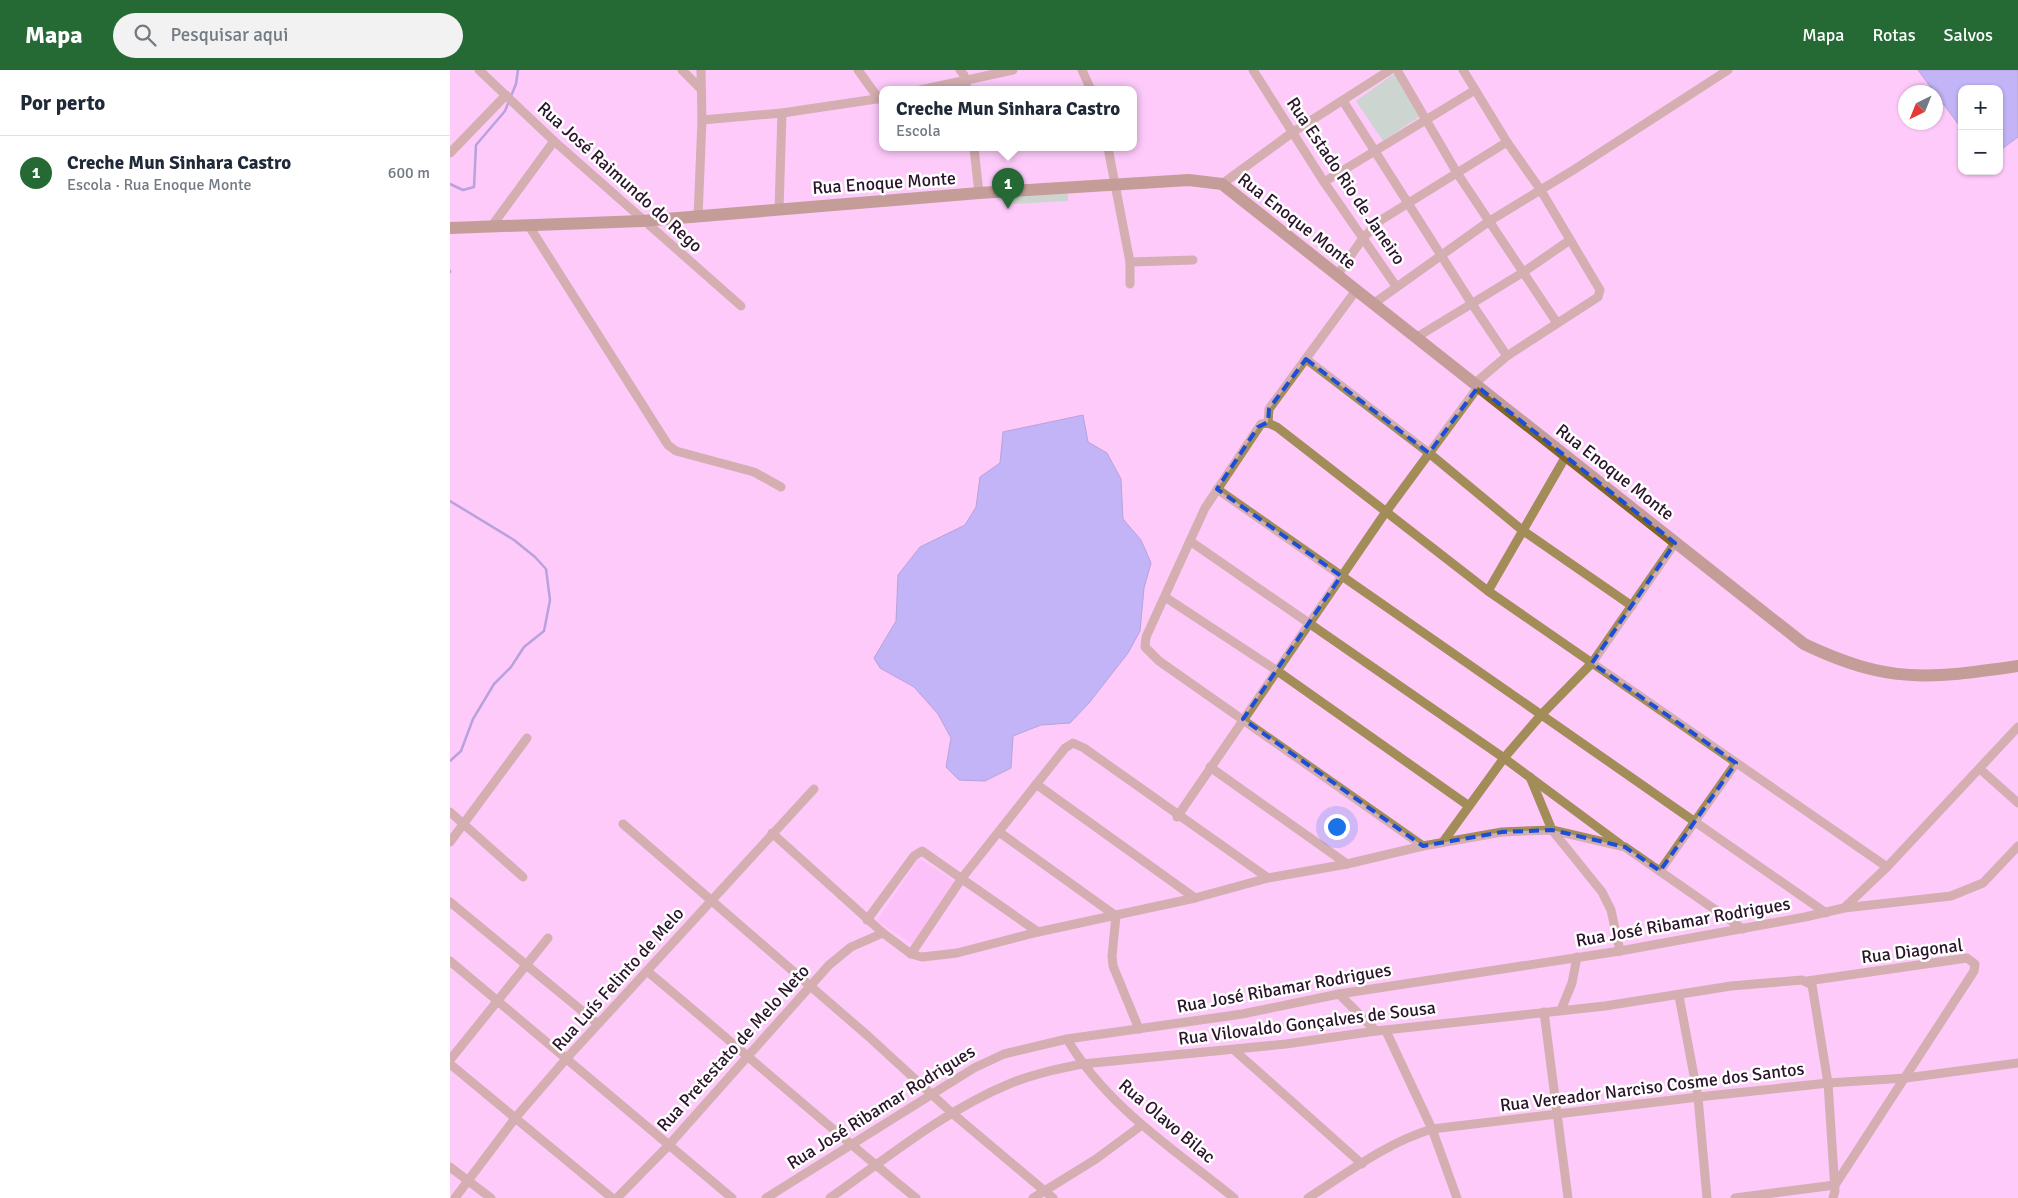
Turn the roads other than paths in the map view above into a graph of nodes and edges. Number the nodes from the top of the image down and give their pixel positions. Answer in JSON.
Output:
{"nodes":[{"id":1,"x":479,"y":70,"type":"edge"},
{"id":2,"x":682,"y":70,"type":"edge"},
{"id":3,"x":700,"y":70,"type":"edge"},
{"id":4,"x":858,"y":70,"type":"edge"},
{"id":5,"x":960,"y":70,"type":"edge"},
{"id":6,"x":1013,"y":70,"type":"edge"},
{"id":7,"x":1082,"y":70,"type":"edge"},
{"id":8,"x":1253,"y":70,"type":"edge"},
{"id":9,"x":1390,"y":70,"type":"edge"},
{"id":10,"x":1397,"y":70,"type":"edge"},
{"id":11,"x":1463,"y":70,"type":"edge"},
{"id":12,"x":1728,"y":70,"type":"edge"},
{"id":13,"x":966,"y":86,"type":"edge"},
{"id":14,"x":1089,"y":86,"type":"edge"},
{"id":15,"x":700,"y":88,"type":"junction"},
{"id":16,"x":1475,"y":90,"type":"junction"},
{"id":17,"x":506,"y":95,"type":"junction"},
{"id":18,"x":879,"y":96,"type":"edge"},
{"id":19,"x":879,"y":98,"type":"edge"},
{"id":20,"x":1343,"y":101,"type":"junction"},
{"id":21,"x":782,"y":112,"type":"junction"},
{"id":22,"x":1426,"y":118,"type":"junction"},
{"id":23,"x":702,"y":120,"type":"junction"},
{"id":24,"x":1293,"y":132,"type":"junction"},
{"id":25,"x":554,"y":142,"type":"junction"},
{"id":26,"x":1507,"y":142,"type":"junction"},
{"id":27,"x":974,"y":151,"type":"edge"},
{"id":28,"x":1109,"y":151,"type":"edge"},
{"id":29,"x":1373,"y":151,"type":"junction"},
{"id":30,"x":450,"y":153,"type":"edge"},
{"id":31,"x":1456,"y":173,"type":"junction"},
{"id":32,"x":1324,"y":182,"type":"junction"},
{"id":33,"x":1115,"y":184,"type":"junction"},
{"id":34,"x":1222,"y":184,"type":"junction"},
{"id":35,"x":1540,"y":190,"type":"junction"},
{"id":36,"x":979,"y":193,"type":"junction"},
{"id":37,"x":1408,"y":204,"type":"junction"},
{"id":38,"x":780,"y":209,"type":"junction"},
{"id":39,"x":698,"y":217,"type":"junction"},
{"id":40,"x":642,"y":221,"type":"junction"},
{"id":41,"x":1488,"y":222,"type":"junction"},
{"id":42,"x":528,"y":226,"type":"junction"},
{"id":43,"x":491,"y":227,"type":"junction"},
{"id":44,"x":450,"y":228,"type":"edge"},
{"id":45,"x":1364,"y":238,"type":"junction"},
{"id":46,"x":1570,"y":240,"type":"junction"},
{"id":47,"x":1441,"y":256,"type":"junction"},
{"id":48,"x":1193,"y":260,"type":"dead end"},
{"id":49,"x":1130,"y":262,"type":"junction"},
{"id":50,"x":1522,"y":273,"type":"junction"},
{"id":51,"x":1338,"y":274,"type":"junction"},
{"id":52,"x":1130,"y":284,"type":"dead end"},
{"id":53,"x":1396,"y":286,"type":"junction"},
{"id":54,"x":1356,"y":289,"type":"junction"},
{"id":55,"x":1373,"y":304,"type":"junction"},
{"id":56,"x":1472,"y":304,"type":"junction"},
{"id":57,"x":741,"y":306,"type":"dead end"},
{"id":58,"x":1557,"y":322,"type":"junction"},
{"id":59,"x":1417,"y":337,"type":"junction"},
{"id":60,"x":1507,"y":356,"type":"junction"},
{"id":61,"x":1306,"y":359,"type":"junction"},
{"id":62,"x":1476,"y":386,"type":"junction"},
{"id":63,"x":1268,"y":423,"type":"junction"},
{"id":64,"x":1429,"y":453,"type":"junction"},
{"id":65,"x":1566,"y":456,"type":"junction"},
{"id":66,"x":781,"y":487,"type":"dead end"},
{"id":67,"x":1217,"y":489,"type":"junction"},
{"id":68,"x":1386,"y":512,"type":"junction"},
{"id":69,"x":1522,"y":530,"type":"junction"},
{"id":70,"x":1190,"y":541,"type":"junction"},
{"id":71,"x":1675,"y":543,"type":"junction"},
{"id":72,"x":1341,"y":576,"type":"junction"},
{"id":73,"x":1488,"y":591,"type":"junction"},
{"id":74,"x":1165,"y":597,"type":"junction"},
{"id":75,"x":1632,"y":606,"type":"junction"},
{"id":76,"x":1309,"y":624,"type":"junction"},
{"id":77,"x":1592,"y":663,"type":"junction"},
{"id":78,"x":2018,"y":666,"type":"edge"},
{"id":79,"x":1276,"y":670,"type":"junction"},
{"id":80,"x":1541,"y":715,"type":"junction"},
{"id":81,"x":1243,"y":719,"type":"junction"},
{"id":82,"x":2018,"y":727,"type":"edge"},
{"id":83,"x":527,"y":738,"type":"dead end"},
{"id":84,"x":1504,"y":758,"type":"junction"},
{"id":85,"x":1736,"y":763,"type":"junction"},
{"id":86,"x":1210,"y":768,"type":"junction"},
{"id":87,"x":1980,"y":769,"type":"junction"},
{"id":88,"x":1530,"y":777,"type":"junction"},
{"id":89,"x":1036,"y":784,"type":"junction"},
{"id":90,"x":814,"y":789,"type":"dead end"},
{"id":91,"x":2018,"y":803,"type":"edge"},
{"id":92,"x":1469,"y":806,"type":"junction"},
{"id":93,"x":450,"y":812,"type":"edge"},
{"id":94,"x":1178,"y":817,"type":"junction"},
{"id":95,"x":1695,"y":823,"type":"junction"},
{"id":96,"x":463,"y":824,"type":"junction"},
{"id":97,"x":623,"y":824,"type":"dead end"},
{"id":98,"x":1552,"y":830,"type":"junction"},
{"id":99,"x":999,"y":832,"type":"junction"},
{"id":100,"x":772,"y":833,"type":"junction"},
{"id":101,"x":450,"y":842,"type":"edge"},
{"id":102,"x":1443,"y":842,"type":"junction"},
{"id":103,"x":1422,"y":846,"type":"junction"},
{"id":104,"x":2018,"y":846,"type":"edge"},
{"id":105,"x":1624,"y":847,"type":"junction"},
{"id":106,"x":1347,"y":864,"type":"junction"},
{"id":107,"x":1887,"y":867,"type":"junction"},
{"id":108,"x":1660,"y":871,"type":"junction"},
{"id":109,"x":523,"y":877,"type":"dead end"},
{"id":110,"x":962,"y":878,"type":"junction"},
{"id":111,"x":1268,"y":878,"type":"junction"},
{"id":112,"x":1195,"y":898,"type":"junction"},
{"id":113,"x":712,"y":901,"type":"junction"},
{"id":114,"x":450,"y":902,"type":"edge"},
{"id":115,"x":1844,"y":908,"type":"junction"},
{"id":116,"x":1826,"y":913,"type":"junction"},
{"id":117,"x":1116,"y":916,"type":"junction"},
{"id":118,"x":867,"y":920,"type":"junction"},
{"id":119,"x":1743,"y":929,"type":"junction"},
{"id":120,"x":1038,"y":932,"type":"junction"},
{"id":121,"x":883,"y":933,"type":"junction"},
{"id":122,"x":548,"y":938,"type":"dead end"},
{"id":123,"x":1620,"y":951,"type":"junction"},
{"id":124,"x":911,"y":954,"type":"junction"},
{"id":125,"x":1577,"y":957,"type":"junction"},
{"id":126,"x":450,"y":961,"type":"edge"},
{"id":127,"x":527,"y":965,"type":"junction"},
{"id":128,"x":647,"y":971,"type":"junction"},
{"id":129,"x":1807,"y":981,"type":"junction"},
{"id":130,"x":810,"y":988,"type":"junction"},
{"id":131,"x":1339,"y":994,"type":"junction"},
{"id":132,"x":1679,"y":996,"type":"junction"},
{"id":133,"x":497,"y":1000,"type":"junction"},
{"id":134,"x":1561,"y":1010,"type":"junction"},
{"id":135,"x":1544,"y":1012,"type":"junction"},
{"id":136,"x":598,"y":1024,"type":"junction"},
{"id":137,"x":1139,"y":1029,"type":"junction"},
{"id":138,"x":1376,"y":1031,"type":"junction"},
{"id":139,"x":1386,"y":1031,"type":"junction"},
{"id":140,"x":1067,"y":1039,"type":"junction"},
{"id":141,"x":1234,"y":1050,"type":"junction"},
{"id":142,"x":748,"y":1055,"type":"junction"},
{"id":143,"x":566,"y":1059,"type":"junction"},
{"id":144,"x":450,"y":1060,"type":"edge"},
{"id":145,"x":2018,"y":1063,"type":"edge"},
{"id":146,"x":450,"y":1064,"type":"edge"},
{"id":147,"x":1082,"y":1064,"type":"junction"},
{"id":148,"x":1906,"y":1078,"type":"junction"},
{"id":149,"x":1828,"y":1083,"type":"junction"},
{"id":150,"x":933,"y":1094,"type":"junction"},
{"id":151,"x":1698,"y":1097,"type":"junction"},
{"id":152,"x":952,"y":1113,"type":"junction"},
{"id":153,"x":1558,"y":1114,"type":"junction"},
{"id":154,"x":516,"y":1117,"type":"junction"},
{"id":155,"x":1142,"y":1125,"type":"junction"},
{"id":156,"x":1432,"y":1129,"type":"junction"},
{"id":157,"x":850,"y":1145,"type":"junction"},
{"id":158,"x":668,"y":1146,"type":"junction"},
{"id":159,"x":1362,"y":1164,"type":"junction"},
{"id":160,"x":876,"y":1166,"type":"junction"},
{"id":161,"x":450,"y":1167,"type":"edge"},
{"id":162,"x":468,"y":1180,"type":"junction"},
{"id":163,"x":1834,"y":1185,"type":"junction"},
{"id":164,"x":1044,"y":1190,"type":"junction"},
{"id":165,"x":455,"y":1198,"type":"edge"},
{"id":166,"x":491,"y":1198,"type":"edge"},
{"id":167,"x":612,"y":1198,"type":"edge"},
{"id":168,"x":617,"y":1198,"type":"edge"},
{"id":169,"x":732,"y":1198,"type":"edge"},
{"id":170,"x":766,"y":1198,"type":"edge"},
{"id":171,"x":830,"y":1198,"type":"edge"},
{"id":172,"x":916,"y":1198,"type":"edge"},
{"id":173,"x":1033,"y":1198,"type":"edge"},
{"id":174,"x":1053,"y":1198,"type":"edge"},
{"id":175,"x":1234,"y":1198,"type":"edge"},
{"id":176,"x":1308,"y":1198,"type":"edge"},
{"id":177,"x":1457,"y":1198,"type":"edge"},
{"id":178,"x":1568,"y":1198,"type":"edge"},
{"id":179,"x":1707,"y":1198,"type":"edge"},
{"id":180,"x":1735,"y":1198,"type":"edge"},
{"id":181,"x":1833,"y":1198,"type":"edge"}],
"edges":[{"from":1,"to":17,"type":"street","name":"Rua José Raimundo do Rego"},
{"from":2,"to":15,"type":"street"},
{"from":3,"to":15,"type":"street"},
{"from":4,"to":18,"type":"street"},
{"from":5,"to":13,"type":"street"},
{"from":6,"to":13,"type":"street"},
{"from":7,"to":14,"type":"street"},
{"from":8,"to":24,"type":"street","name":"Rua Estado Rio de Janeiro"},
{"from":9,"to":20,"type":"street"},
{"from":10,"to":22,"type":"street"},
{"from":11,"to":16,"type":"street"},
{"from":12,"to":35,"type":"street"},
{"from":15,"to":23,"type":"street"},
{"from":16,"to":22,"type":"street"},
{"from":16,"to":26,"type":"street"},
{"from":17,"to":25,"type":"street","name":"Rua José Raimundo do Rego"},
{"from":17,"to":30,"type":"street"},
{"from":19,"to":21,"type":"street"},
{"from":20,"to":24,"type":"street"},
{"from":20,"to":29,"type":"street"},
{"from":21,"to":23,"type":"street"},
{"from":21,"to":38,"type":"street"},
{"from":22,"to":29,"type":"street"},
{"from":22,"to":31,"type":"street"},
{"from":23,"to":39,"type":"street"},
{"from":24,"to":32,"type":"street","name":"Rua Estado Rio de Janeiro"},
{"from":24,"to":34,"type":"street"},
{"from":25,"to":40,"type":"street","name":"Rua José Raimundo do Rego"},
{"from":25,"to":43,"type":"street"},
{"from":26,"to":31,"type":"street"},
{"from":26,"to":35,"type":"street"},
{"from":27,"to":36,"type":"street"},
{"from":28,"to":33,"type":"street"},
{"from":29,"to":32,"type":"street"},
{"from":29,"to":37,"type":"street"},
{"from":31,"to":37,"type":"street"},
{"from":31,"to":41,"type":"street"},
{"from":32,"to":45,"type":"street","name":"Rua Estado Rio de Janeiro"},
{"from":33,"to":34,"type":"main road","name":"Rua Enoque Monte"},
{"from":33,"to":36,"type":"main road","name":"Rua Enoque Monte"},
{"from":33,"to":49,"type":"street"},
{"from":34,"to":51,"type":"main road","name":"Rua Enoque Monte"},
{"from":35,"to":41,"type":"street"},
{"from":35,"to":46,"type":"street"},
{"from":36,"to":38,"type":"main road","name":"Rua Enoque Monte"},
{"from":37,"to":45,"type":"street"},
{"from":37,"to":47,"type":"street"},
{"from":38,"to":39,"type":"main road","name":"Rua Enoque Monte"},
{"from":39,"to":40,"type":"main road","name":"Rua Enoque Monte"},
{"from":40,"to":42,"type":"main road","name":"Rua Enoque Monte"},
{"from":40,"to":57,"type":"street","name":"Rua José Raimundo do Rego"},
{"from":41,"to":47,"type":"street"},
{"from":41,"to":50,"type":"street"},
{"from":42,"to":43,"type":"main road","name":"Rua Enoque Monte"},
{"from":42,"to":66,"type":"street"},
{"from":43,"to":44,"type":"main road","name":"Rua Enoque Monte"},
{"from":45,"to":51,"type":"street"},
{"from":45,"to":53,"type":"street","name":"Rua Estado Rio de Janeiro"},
{"from":46,"to":50,"type":"street"},
{"from":46,"to":58,"type":"street"},
{"from":47,"to":53,"type":"street"},
{"from":47,"to":56,"type":"street"},
{"from":48,"to":49,"type":"street"},
{"from":49,"to":52,"type":"street"},
{"from":50,"to":56,"type":"street"},
{"from":50,"to":58,"type":"street"},
{"from":51,"to":54,"type":"main road","name":"Rua Enoque Monte"},
{"from":53,"to":55,"type":"street"},
{"from":54,"to":55,"type":"main road","name":"Rua Enoque Monte"},
{"from":54,"to":61,"type":"street"},
{"from":55,"to":59,"type":"main road","name":"Rua Enoque Monte"},
{"from":56,"to":59,"type":"street"},
{"from":56,"to":60,"type":"street"},
{"from":58,"to":60,"type":"street"},
{"from":59,"to":62,"type":"main road","name":"Rua Enoque Monte"},
{"from":60,"to":62,"type":"street"},
{"from":61,"to":63,"type":"street"},
{"from":61,"to":64,"type":"street"},
{"from":62,"to":64,"type":"street"},
{"from":62,"to":65,"type":"main road","name":"Rua Enoque Monte"},
{"from":63,"to":67,"type":"street"},
{"from":63,"to":68,"type":"street"},
{"from":64,"to":68,"type":"street"},
{"from":64,"to":69,"type":"street"},
{"from":65,"to":69,"type":"street"},
{"from":65,"to":71,"type":"main road","name":"Rua Enoque Monte"},
{"from":67,"to":70,"type":"street"},
{"from":67,"to":72,"type":"street"},
{"from":68,"to":72,"type":"street"},
{"from":68,"to":73,"type":"street"},
{"from":69,"to":73,"type":"street"},
{"from":69,"to":75,"type":"street"},
{"from":70,"to":74,"type":"street"},
{"from":70,"to":76,"type":"street"},
{"from":71,"to":75,"type":"street"},
{"from":71,"to":78,"type":"main road","name":"Rua Enoque Monte"},
{"from":72,"to":76,"type":"street"},
{"from":72,"to":80,"type":"street"},
{"from":73,"to":77,"type":"street"},
{"from":74,"to":79,"type":"street"},
{"from":74,"to":81,"type":"street"},
{"from":75,"to":77,"type":"street"},
{"from":76,"to":79,"type":"street"},
{"from":76,"to":84,"type":"street"},
{"from":77,"to":80,"type":"street"},
{"from":77,"to":85,"type":"street"},
{"from":79,"to":81,"type":"street"},
{"from":79,"to":92,"type":"street"},
{"from":80,"to":84,"type":"street"},
{"from":80,"to":95,"type":"street"},
{"from":81,"to":86,"type":"street"},
{"from":81,"to":103,"type":"street"},
{"from":82,"to":87,"type":"street"},
{"from":83,"to":96,"type":"street"},
{"from":84,"to":88,"type":"street"},
{"from":84,"to":92,"type":"street"},
{"from":85,"to":95,"type":"street"},
{"from":85,"to":107,"type":"street"},
{"from":86,"to":94,"type":"street"},
{"from":86,"to":106,"type":"street"},
{"from":87,"to":91,"type":"street"},
{"from":87,"to":107,"type":"street"},
{"from":88,"to":98,"type":"street"},
{"from":88,"to":105,"type":"street"},
{"from":89,"to":94,"type":"street"},
{"from":89,"to":99,"type":"street"},
{"from":89,"to":112,"type":"street"},
{"from":90,"to":100,"type":"street","name":"Rua Luís Felinto de Melo"},
{"from":92,"to":102,"type":"street"},
{"from":93,"to":96,"type":"street"},
{"from":94,"to":111,"type":"street"},
{"from":95,"to":108,"type":"street"},
{"from":95,"to":116,"type":"street"},
{"from":96,"to":101,"type":"street"},
{"from":96,"to":109,"type":"street"},
{"from":97,"to":113,"type":"street"},
{"from":98,"to":102,"type":"street"},
{"from":98,"to":105,"type":"street"},
{"from":98,"to":123,"type":"street"},
{"from":99,"to":110,"type":"street"},
{"from":99,"to":117,"type":"street"},
{"from":100,"to":113,"type":"street","name":"Rua Luís Felinto de Melo"},
{"from":100,"to":118,"type":"street"},
{"from":102,"to":103,"type":"street"},
{"from":103,"to":106,"type":"street"},
{"from":104,"to":115,"type":"street","name":"Rua José Ribamar Rodrigues"},
{"from":105,"to":108,"type":"street"},
{"from":106,"to":111,"type":"street"},
{"from":107,"to":115,"type":"street"},
{"from":108,"to":119,"type":"street"},
{"from":110,"to":118,"type":"street"},
{"from":110,"to":120,"type":"street"},
{"from":110,"to":124,"type":"street"},
{"from":111,"to":112,"type":"street"},
{"from":112,"to":117,"type":"street"},
{"from":113,"to":128,"type":"street","name":"Rua Luís Felinto de Melo"},
{"from":113,"to":130,"type":"street"},
{"from":114,"to":127,"type":"street"},
{"from":115,"to":116,"type":"street","name":"Rua José Ribamar Rodrigues"},
{"from":116,"to":119,"type":"street","name":"Rua José Ribamar Rodrigues"},
{"from":117,"to":120,"type":"street"},
{"from":117,"to":137,"type":"street"},
{"from":118,"to":121,"type":"street"},
{"from":119,"to":123,"type":"street","name":"Rua José Ribamar Rodrigues"},
{"from":120,"to":124,"type":"street"},
{"from":121,"to":124,"type":"street"},
{"from":121,"to":130,"type":"street","name":"Rua Pretestato de Melo Neto"},
{"from":122,"to":127,"type":"street"},
{"from":123,"to":125,"type":"street","name":"Rua José Ribamar Rodrigues"},
{"from":125,"to":131,"type":"street","name":"Rua José Ribamar Rodrigues"},
{"from":125,"to":134,"type":"street"},
{"from":126,"to":133,"type":"street"},
{"from":127,"to":133,"type":"street"},
{"from":127,"to":136,"type":"street"},
{"from":128,"to":136,"type":"street","name":"Rua Luís Felinto de Melo"},
{"from":128,"to":142,"type":"street"},
{"from":129,"to":132,"type":"street","name":"Rua Vilovaldo Gonçalves de Sousa"},
{"from":129,"to":148,"type":"street","name":"Rua Diagonal"},
{"from":129,"to":149,"type":"street"},
{"from":130,"to":142,"type":"street","name":"Rua Pretestato de Melo Neto"},
{"from":130,"to":150,"type":"street"},
{"from":131,"to":137,"type":"street","name":"Rua José Ribamar Rodrigues"},
{"from":131,"to":138,"type":"street"},
{"from":132,"to":134,"type":"street","name":"Rua Vilovaldo Gonçalves de Sousa"},
{"from":132,"to":151,"type":"street"},
{"from":133,"to":143,"type":"street"},
{"from":133,"to":144,"type":"street"},
{"from":134,"to":135,"type":"street","name":"Rua Vilovaldo Gonçalves de Sousa"},
{"from":135,"to":139,"type":"street","name":"Rua Vilovaldo Gonçalves de Sousa"},
{"from":135,"to":153,"type":"street"},
{"from":136,"to":143,"type":"street","name":"Rua Luís Felinto de Melo"},
{"from":137,"to":140,"type":"street","name":"Rua José Ribamar Rodrigues"},
{"from":138,"to":139,"type":"street","name":"Rua Vilovaldo Gonçalves de Sousa"},
{"from":138,"to":141,"type":"street","name":"Rua Vilovaldo Gonçalves de Sousa"},
{"from":139,"to":156,"type":"street"},
{"from":140,"to":147,"type":"street","name":"Rua Olavo Bilac"},
{"from":140,"to":150,"type":"street","name":"Rua José Ribamar Rodrigues"},
{"from":141,"to":147,"type":"street","name":"Rua Vilovaldo Gonçalves de Sousa"},
{"from":141,"to":159,"type":"street"},
{"from":142,"to":157,"type":"street"},
{"from":142,"to":158,"type":"street","name":"Rua Pretestato de Melo Neto"},
{"from":143,"to":154,"type":"street","name":"Rua Luís Felinto de Melo"},
{"from":143,"to":158,"type":"street"},
{"from":145,"to":148,"type":"street","name":"Rua Vereador Narciso Cosme dos Santos"},
{"from":146,"to":154,"type":"street"},
{"from":147,"to":152,"type":"street","name":"Rua Vilovaldo Gonçalves de Sousa"},
{"from":147,"to":155,"type":"street","name":"Rua Olavo Bilac"},
{"from":148,"to":149,"type":"street","name":"Rua Vereador Narciso Cosme dos Santos"},
{"from":148,"to":163,"type":"street"},
{"from":149,"to":151,"type":"street","name":"Rua Vereador Narciso Cosme dos Santos"},
{"from":149,"to":163,"type":"street"},
{"from":150,"to":152,"type":"street"},
{"from":150,"to":157,"type":"street","name":"Rua José Ribamar Rodrigues"},
{"from":151,"to":153,"type":"street","name":"Rua Vereador Narciso Cosme dos Santos"},
{"from":151,"to":179,"type":"street"},
{"from":152,"to":160,"type":"street","name":"Rua Vilovaldo Gonçalves de Sousa"},
{"from":152,"to":164,"type":"street"},
{"from":153,"to":156,"type":"street","name":"Rua Vereador Narciso Cosme dos Santos"},
{"from":153,"to":178,"type":"street"},
{"from":154,"to":162,"type":"street","name":"Rua Luís Felinto de Melo"},
{"from":154,"to":167,"type":"street"},
{"from":155,"to":164,"type":"street"},
{"from":155,"to":175,"type":"street","name":"Rua Olavo Bilac"},
{"from":156,"to":159,"type":"street","name":"Rua Vereador Narciso Cosme dos Santos"},
{"from":156,"to":177,"type":"street"},
{"from":157,"to":160,"type":"street"},
{"from":157,"to":170,"type":"street","name":"Rua José Ribamar Rodrigues"},
{"from":158,"to":168,"type":"street","name":"Rua Pretestato de Melo Neto"},
{"from":158,"to":169,"type":"street"},
{"from":159,"to":176,"type":"street","name":"Rua Vereador Narciso Cosme dos Santos"},
{"from":160,"to":171,"type":"street","name":"Rua Vilovaldo Gonçalves de Sousa"},
{"from":160,"to":172,"type":"street"},
{"from":161,"to":162,"type":"street"},
{"from":162,"to":165,"type":"street","name":"Rua Luís Felinto de Melo"},
{"from":162,"to":166,"type":"street"},
{"from":163,"to":180,"type":"street"},
{"from":163,"to":181,"type":"street"},
{"from":164,"to":173,"type":"street"},
{"from":164,"to":174,"type":"street"}]}
